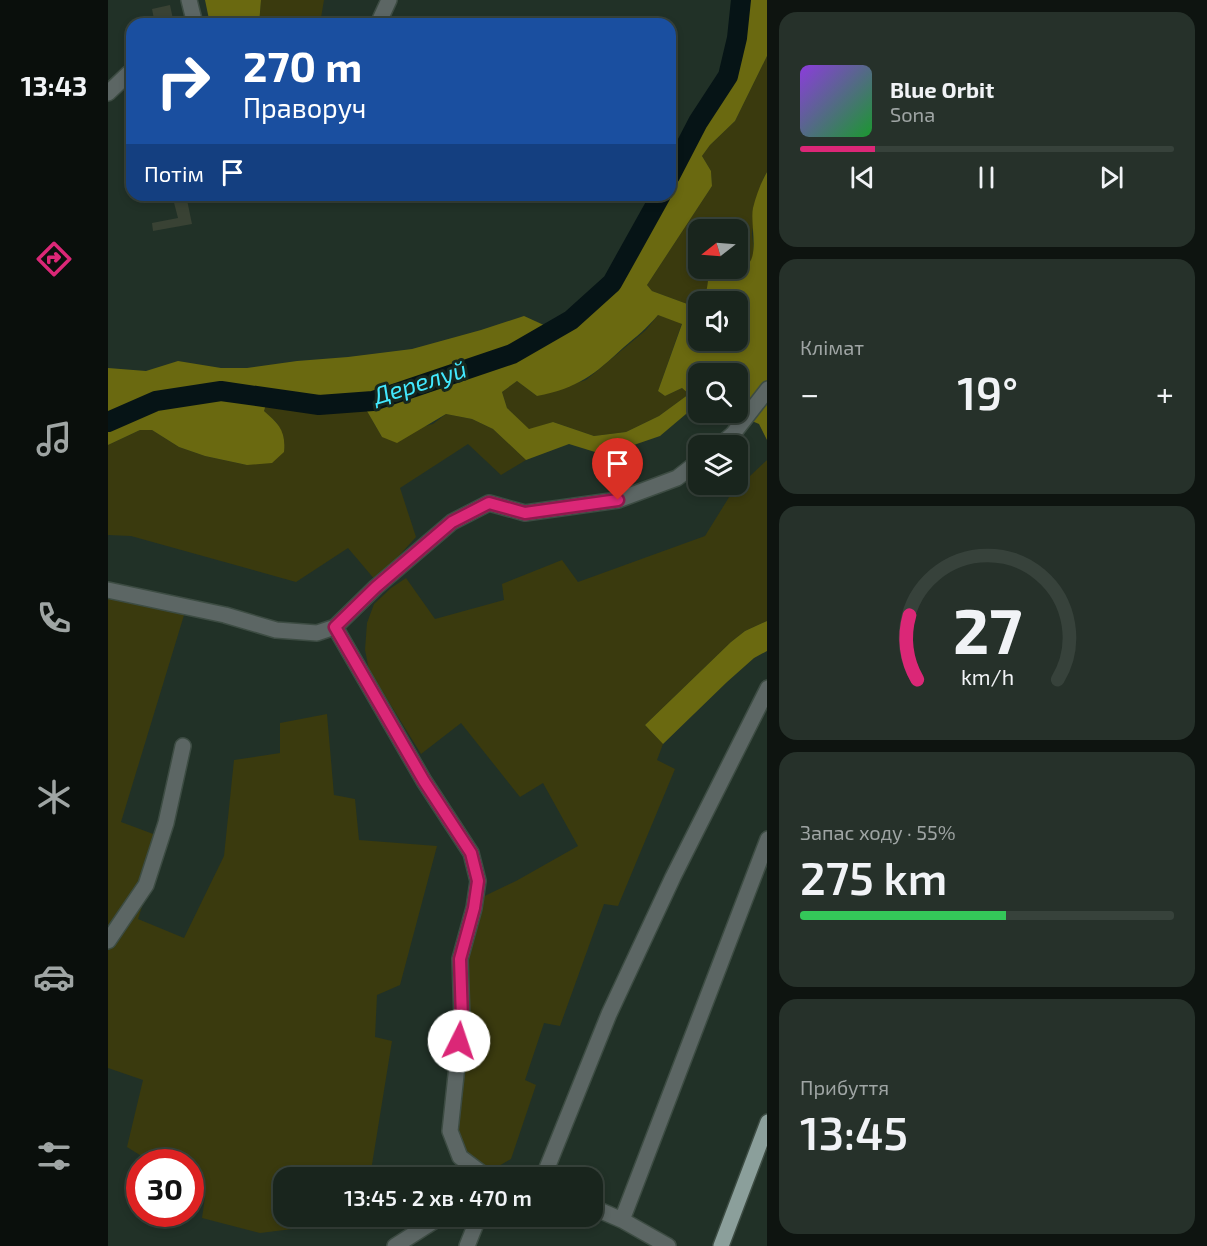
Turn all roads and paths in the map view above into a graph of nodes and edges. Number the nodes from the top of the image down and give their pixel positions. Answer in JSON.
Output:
{"nodes":[{"id":1,"x":189,"y":0,"type":"edge"},
{"id":2,"x":389,"y":0,"type":"edge"},
{"id":3,"x":194,"y":18,"type":"edge"},
{"id":4,"x":381,"y":18,"type":"edge"},
{"id":5,"x":126,"y":76,"type":"edge"},
{"id":6,"x":108,"y":93,"type":"edge"},
{"id":7,"x":767,"y":389,"type":"edge"},
{"id":8,"x":733,"y":435,"type":"edge"},
{"id":9,"x":688,"y":470,"type":"edge"},
{"id":10,"x":108,"y":590,"type":"edge"},
{"id":11,"x":335,"y":627,"type":"junction"},
{"id":12,"x":767,"y":690,"type":"edge"},
{"id":13,"x":183,"y":746,"type":"dead end"},
{"id":14,"x":767,"y":842,"type":"edge"},
{"id":15,"x":108,"y":941,"type":"edge"},
{"id":16,"x":767,"y":1125,"type":"edge"},
{"id":17,"x":473,"y":1167,"type":"edge"},
{"id":18,"x":547,"y":1167,"type":"edge"},
{"id":19,"x":603,"y":1212,"type":"edge"},
{"id":20,"x":622,"y":1220,"type":"junction"},
{"id":21,"x":424,"y":1227,"type":"edge"},
{"id":22,"x":475,"y":1227,"type":"edge"},
{"id":23,"x":639,"y":1231,"type":"junction"},
{"id":24,"x":394,"y":1246,"type":"edge"},
{"id":25,"x":467,"y":1246,"type":"edge"},
{"id":26,"x":632,"y":1246,"type":"edge"},
{"id":27,"x":668,"y":1246,"type":"edge"},
{"id":28,"x":721,"y":1246,"type":"edge"}],
"edges":[{"from":1,"to":3,"type":"street"},
{"from":2,"to":4,"type":"street"},
{"from":5,"to":6,"type":"street"},
{"from":7,"to":8,"type":"street"},
{"from":9,"to":11,"type":"street"},
{"from":10,"to":11,"type":"street"},
{"from":11,"to":17,"type":"street"},
{"from":12,"to":18,"type":"street"},
{"from":13,"to":15,"type":"street"},
{"from":14,"to":20,"type":"street"},
{"from":16,"to":28,"type":"main road"},
{"from":19,"to":20,"type":"street"},
{"from":20,"to":23,"type":"street"},
{"from":21,"to":24,"type":"street"},
{"from":22,"to":25,"type":"street"},
{"from":23,"to":26,"type":"street"},
{"from":23,"to":27,"type":"street"}]}
